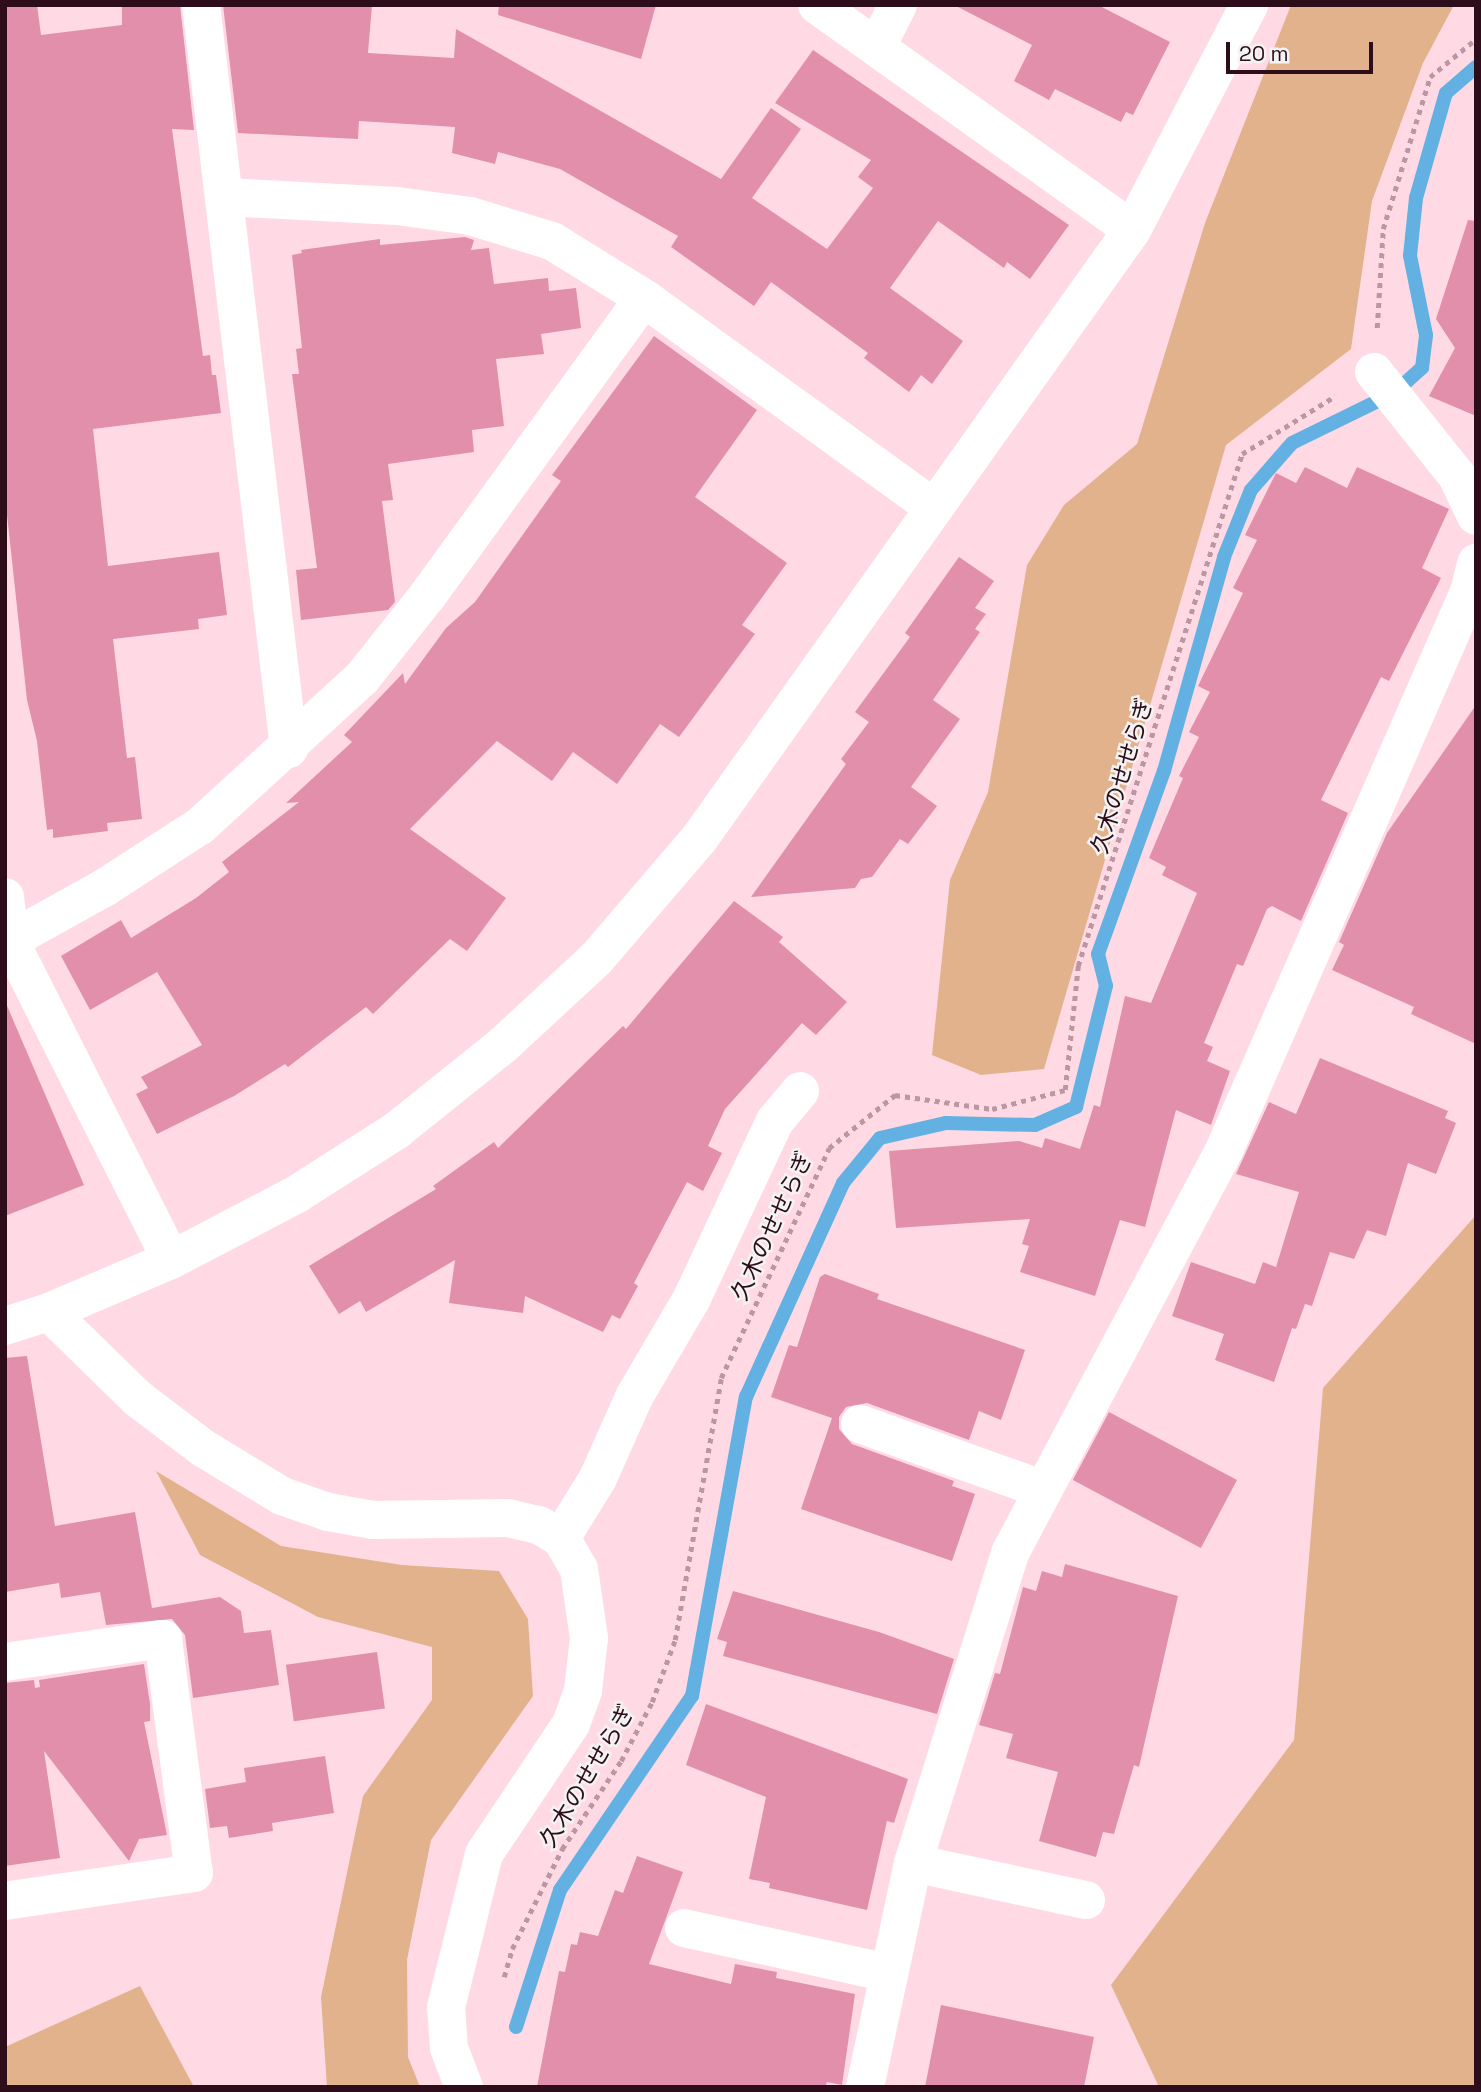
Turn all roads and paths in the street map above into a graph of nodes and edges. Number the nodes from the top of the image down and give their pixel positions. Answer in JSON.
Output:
{"nodes":[{"id":1,"x":201,"y":5,"type":"edge"},
{"id":2,"x":817,"y":5,"type":"edge"},
{"id":3,"x":898,"y":5,"type":"edge"},
{"id":4,"x":1249,"y":5,"type":"edge"},
{"id":5,"x":1476,"y":39,"type":"edge"},
{"id":6,"x":878,"y":44,"type":"junction"},
{"id":7,"x":225,"y":197,"type":"junction"},
{"id":8,"x":1132,"y":230,"type":"junction"},
{"id":9,"x":644,"y":298,"type":"junction"},
{"id":10,"x":1384,"y":386,"type":"junction"},
{"id":11,"x":934,"y":509,"type":"junction"},
{"id":12,"x":1476,"y":516,"type":"edge"},
{"id":13,"x":1476,"y":563,"type":"edge"},
{"id":14,"x":289,"y":749,"type":"junction"},
{"id":15,"x":5,"y":897,"type":"edge"},
{"id":16,"x":8,"y":942,"type":"edge"},
{"id":17,"x":800,"y":1091,"type":"dead end"},
{"id":18,"x":171,"y":1260,"type":"junction"},
{"id":19,"x":49,"y":1312,"type":"junction"},
{"id":20,"x":5,"y":1326,"type":"edge"},
{"id":21,"x":860,"y":1424,"type":"dead end"},
{"id":22,"x":1044,"y":1490,"type":"junction"},
{"id":23,"x":561,"y":1538,"type":"junction"},
{"id":24,"x":5,"y":1662,"type":"edge"},
{"id":25,"x":913,"y":1863,"type":"junction"},
{"id":26,"x":1086,"y":1899,"type":"dead end"},
{"id":27,"x":5,"y":1901,"type":"edge"},
{"id":28,"x":684,"y":1928,"type":"dead end"},
{"id":29,"x":889,"y":1973,"type":"junction"},
{"id":30,"x":501,"y":1986,"type":"dead end"},
{"id":31,"x":464,"y":2087,"type":"edge"},
{"id":32,"x":865,"y":2087,"type":"edge"}],
"edges":[{"from":1,"to":7,"type":"street"},
{"from":2,"to":6,"type":"street"},
{"from":3,"to":6,"type":"street"},
{"from":4,"to":8,"type":"street"},
{"from":5,"to":10,"type":"path"},
{"from":6,"to":8,"type":"street"},
{"from":7,"to":9,"type":"street"},
{"from":7,"to":14,"type":"street"},
{"from":8,"to":11,"type":"street"},
{"from":9,"to":11,"type":"street"},
{"from":9,"to":14,"type":"street"},
{"from":10,"to":12,"type":"street"},
{"from":10,"to":30,"type":"path","name":"久木のせせらぎ"},
{"from":11,"to":18,"type":"street"},
{"from":13,"to":22,"type":"street"},
{"from":14,"to":16,"type":"street"},
{"from":15,"to":16,"type":"street"},
{"from":16,"to":18,"type":"street"},
{"from":17,"to":23,"type":"street"},
{"from":18,"to":19,"type":"street"},
{"from":19,"to":20,"type":"street"},
{"from":19,"to":23,"type":"street"},
{"from":21,"to":22,"type":"street"},
{"from":22,"to":25,"type":"street"},
{"from":23,"to":31,"type":"street"},
{"from":24,"to":27,"type":"street"},
{"from":25,"to":26,"type":"street"},
{"from":25,"to":29,"type":"street"},
{"from":28,"to":29,"type":"street"},
{"from":29,"to":32,"type":"street"}]}
